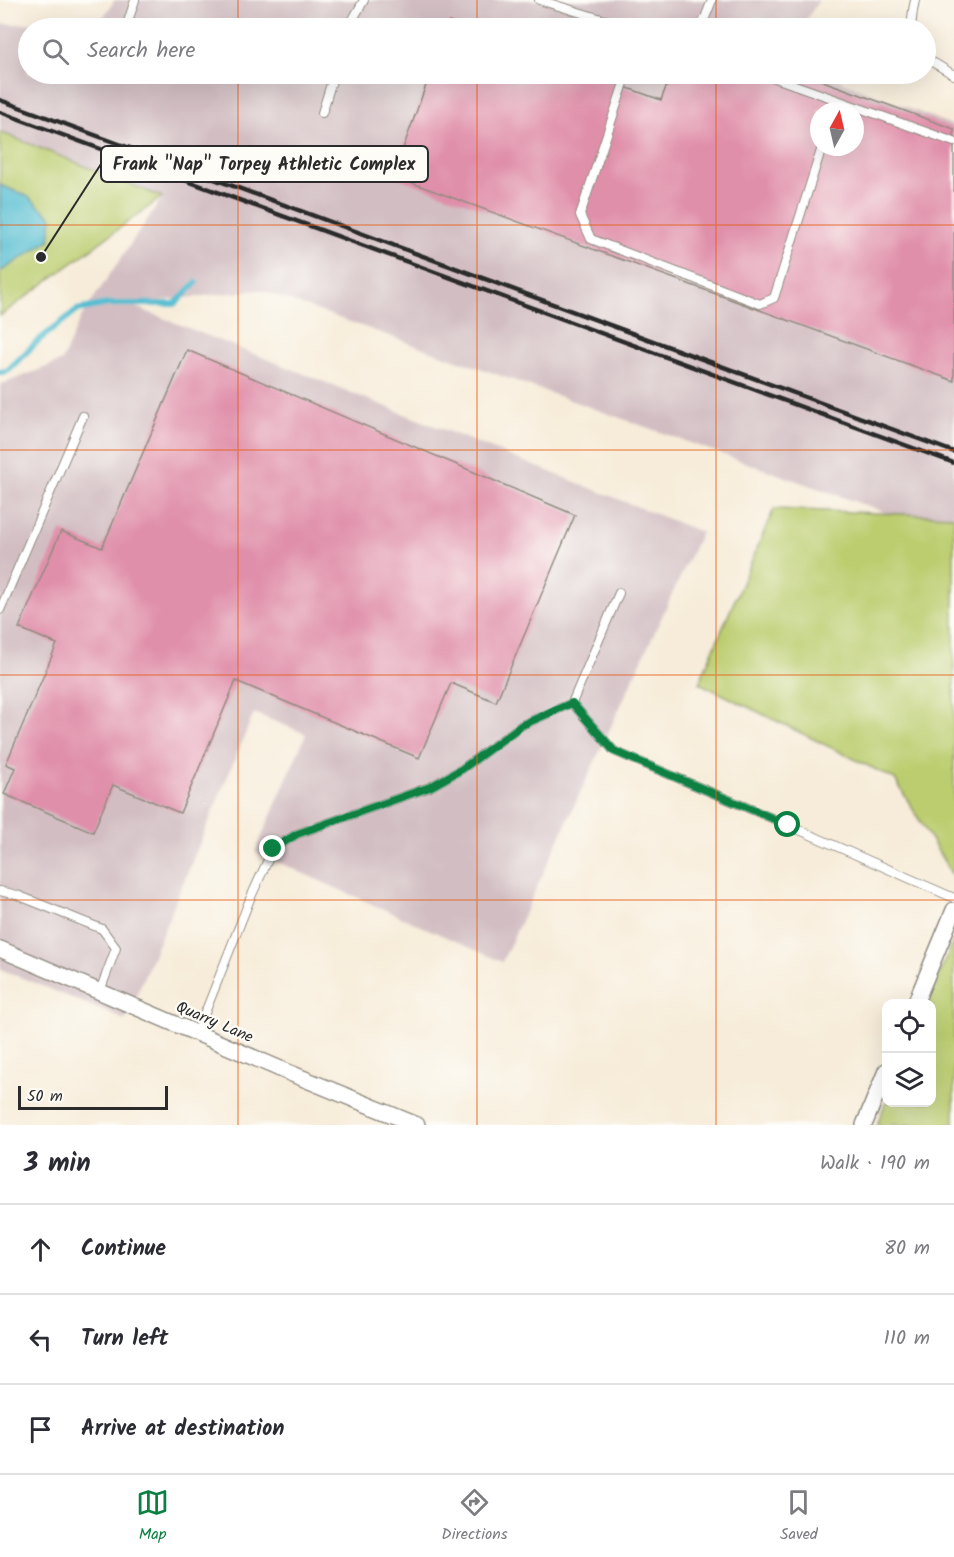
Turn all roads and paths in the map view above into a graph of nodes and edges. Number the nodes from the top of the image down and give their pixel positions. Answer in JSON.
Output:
{"nodes":[{"id":1,"x":135,"y":0,"type":"edge"},
{"id":2,"x":363,"y":0,"type":"edge"},
{"id":3,"x":539,"y":0,"type":"edge"},
{"id":4,"x":712,"y":0,"type":"edge"},
{"id":5,"x":915,"y":0,"type":"edge"},
{"id":6,"x":129,"y":18,"type":"edge"},
{"id":7,"x":353,"y":18,"type":"edge"},
{"id":8,"x":598,"y":18,"type":"edge"},
{"id":9,"x":705,"y":18,"type":"edge"},
{"id":10,"x":912,"y":18,"type":"edge"},
{"id":11,"x":936,"y":64,"type":"edge"},
{"id":12,"x":954,"y":75,"type":"edge"},
{"id":13,"x":331,"y":84,"type":"edge"},
{"id":14,"x":624,"y":84,"type":"edge"},
{"id":15,"x":792,"y":84,"type":"edge"},
{"id":16,"x":837,"y":100,"type":"joint"},
{"id":17,"x":322,"y":113,"type":"dead end"},
{"id":18,"x":954,"y":142,"type":"edge"},
{"id":19,"x":819,"y":156,"type":"edge"},
{"id":20,"x":82,"y":416,"type":"dead end"},
{"id":21,"x":618,"y":593,"type":"dead end"},
{"id":22,"x":0,"y":610,"type":"edge"},
{"id":23,"x":572,"y":703,"type":"junction"},
{"id":24,"x":0,"y":891,"type":"edge"},
{"id":25,"x":954,"y":898,"type":"edge"},
{"id":26,"x":954,"y":910,"type":"edge"},
{"id":27,"x":0,"y":949,"type":"edge"},
{"id":28,"x":100,"y":991,"type":"junction"},
{"id":29,"x":917,"y":999,"type":"edge"},
{"id":30,"x":197,"y":1033,"type":"junction"},
{"id":31,"x":882,"y":1081,"type":"edge"},
{"id":32,"x":417,"y":1125,"type":"edge"},
{"id":33,"x":864,"y":1125,"type":"edge"}],
"edges":[{"from":1,"to":6,"type":"lane"},
{"from":2,"to":7,"type":"lane"},
{"from":3,"to":8,"type":"lane"},
{"from":4,"to":9,"type":"lane"},
{"from":5,"to":10,"type":"lane"},
{"from":11,"to":12,"type":"lane"},
{"from":13,"to":17,"type":"lane"},
{"from":14,"to":19,"type":"lane"},
{"from":15,"to":16,"type":"lane"},
{"from":16,"to":18,"type":"lane"},
{"from":20,"to":22,"type":"lane"},
{"from":21,"to":23,"type":"lane"},
{"from":23,"to":25,"type":"lane"},
{"from":23,"to":30,"type":"lane"},
{"from":24,"to":28,"type":"lane"},
{"from":26,"to":29,"type":"street"},
{"from":27,"to":28,"type":"street","name":"Quarry Lane"},
{"from":28,"to":30,"type":"street","name":"Quarry Lane"},
{"from":30,"to":32,"type":"street","name":"Quarry Lane"},
{"from":31,"to":33,"type":"street"}]}
